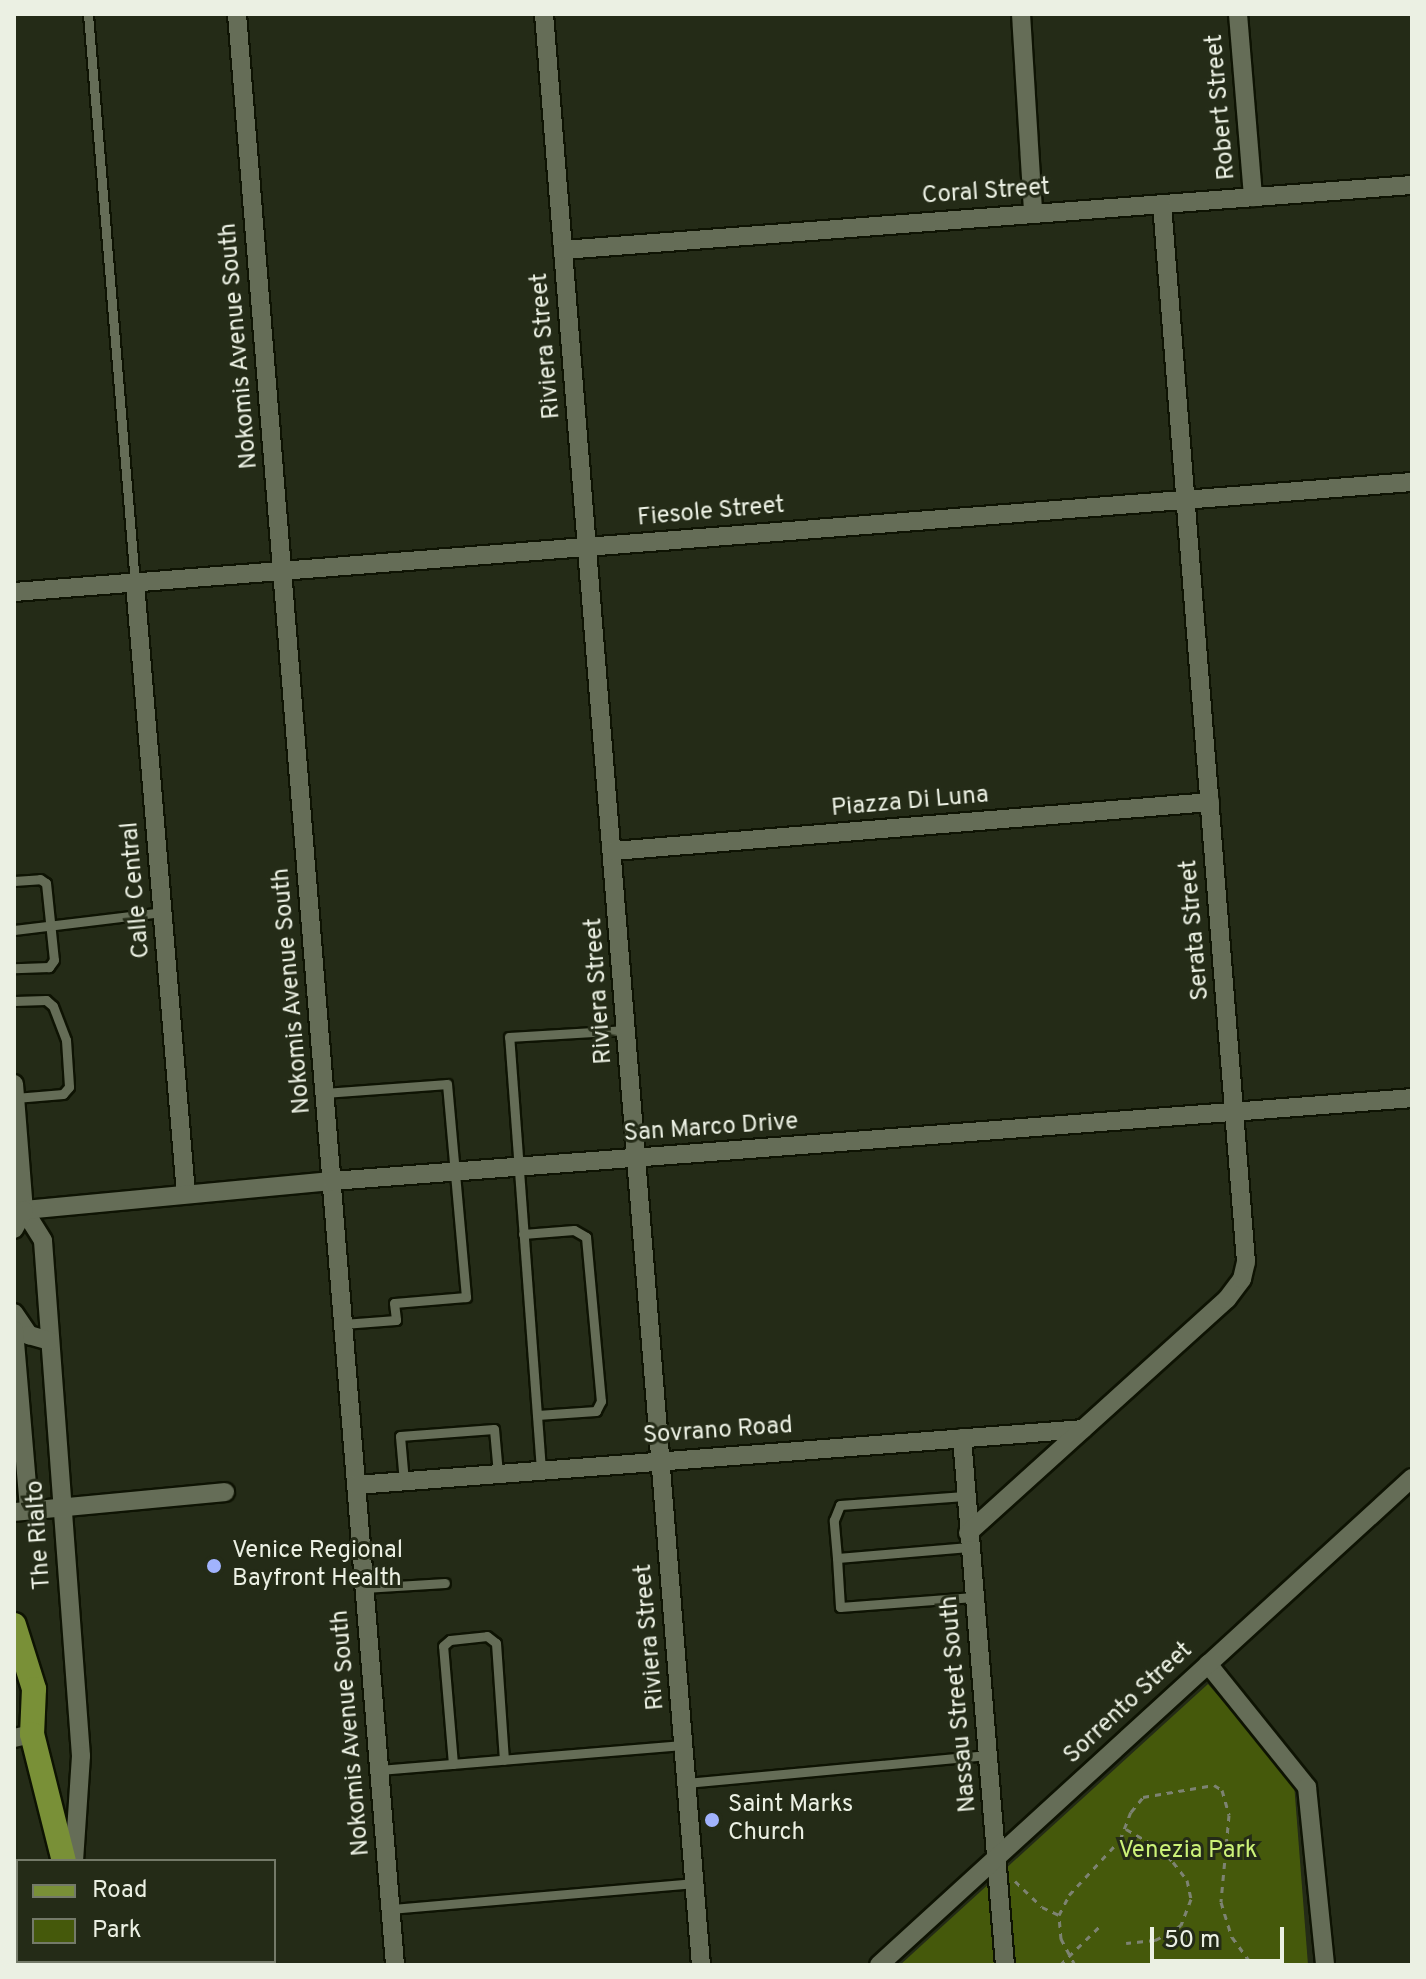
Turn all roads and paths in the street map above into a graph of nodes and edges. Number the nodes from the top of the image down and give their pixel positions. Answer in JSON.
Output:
{"nodes":[{"id":1,"x":88,"y":14,"type":"edge"},
{"id":2,"x":237,"y":14,"type":"edge"},
{"id":3,"x":544,"y":14,"type":"edge"},
{"id":4,"x":1021,"y":14,"type":"edge"},
{"id":5,"x":1238,"y":14,"type":"edge"},
{"id":6,"x":1412,"y":185,"type":"edge"},
{"id":7,"x":1253,"y":197,"type":"junction"},
{"id":8,"x":1162,"y":204,"type":"junction"},
{"id":9,"x":1033,"y":213,"type":"junction"},
{"id":10,"x":563,"y":250,"type":"junction"},
{"id":11,"x":1412,"y":482,"type":"edge"},
{"id":12,"x":1186,"y":499,"type":"junction"},
{"id":13,"x":588,"y":547,"type":"junction"},
{"id":14,"x":282,"y":570,"type":"junction"},
{"id":15,"x":135,"y":583,"type":"junction"},
{"id":16,"x":14,"y":592,"type":"edge"},
{"id":17,"x":1210,"y":802,"type":"junction"},
{"id":18,"x":613,"y":851,"type":"junction"},
{"id":19,"x":14,"y":881,"type":"edge"},
{"id":20,"x":162,"y":912,"type":"junction"},
{"id":21,"x":51,"y":925,"type":"junction"},
{"id":22,"x":14,"y":930,"type":"edge"},
{"id":23,"x":14,"y":968,"type":"edge"},
{"id":24,"x":14,"y":1001,"type":"edge"},
{"id":25,"x":627,"y":1030,"type":"junction"},
{"id":26,"x":14,"y":1084,"type":"edge"},
{"id":27,"x":325,"y":1093,"type":"junction"},
{"id":28,"x":15,"y":1098,"type":"edge"},
{"id":29,"x":1412,"y":1098,"type":"edge"},
{"id":30,"x":1234,"y":1112,"type":"junction"},
{"id":31,"x":15,"y":1121,"type":"edge"},
{"id":32,"x":637,"y":1159,"type":"junction"},
{"id":33,"x":519,"y":1168,"type":"junction"},
{"id":34,"x":454,"y":1173,"type":"junction"},
{"id":35,"x":332,"y":1181,"type":"junction"},
{"id":36,"x":186,"y":1194,"type":"junction"},
{"id":37,"x":19,"y":1211,"type":"edge"},
{"id":38,"x":14,"y":1229,"type":"edge"},
{"id":39,"x":523,"y":1234,"type":"junction"},
{"id":40,"x":14,"y":1313,"type":"edge"},
{"id":41,"x":343,"y":1324,"type":"junction"},
{"id":42,"x":14,"y":1330,"type":"edge"},
{"id":43,"x":50,"y":1341,"type":"junction"},
{"id":44,"x":537,"y":1415,"type":"junction"},
{"id":45,"x":1083,"y":1429,"type":"junction"},
{"id":46,"x":962,"y":1438,"type":"junction"},
{"id":47,"x":661,"y":1461,"type":"junction"},
{"id":48,"x":541,"y":1470,"type":"junction"},
{"id":49,"x":498,"y":1474,"type":"junction"},
{"id":50,"x":1412,"y":1478,"type":"edge"},
{"id":51,"x":404,"y":1482,"type":"junction"},
{"id":52,"x":356,"y":1485,"type":"junction"},
{"id":53,"x":225,"y":1492,"type":"dead end"},
{"id":54,"x":965,"y":1496,"type":"junction"},
{"id":55,"x":62,"y":1508,"type":"junction"},
{"id":56,"x":22,"y":1511,"type":"edge"},
{"id":57,"x":968,"y":1540,"type":"junction"},
{"id":58,"x":837,"y":1558,"type":"junction"},
{"id":59,"x":445,"y":1583,"type":"dead end"},
{"id":60,"x":364,"y":1588,"type":"junction"},
{"id":61,"x":974,"y":1597,"type":"junction"},
{"id":62,"x":14,"y":1625,"type":"edge"},
{"id":63,"x":1208,"y":1664,"type":"junction"},
{"id":64,"x":14,"y":1711,"type":"edge"},
{"id":65,"x":23,"y":1736,"type":"edge"},
{"id":66,"x":683,"y":1745,"type":"junction"},
{"id":67,"x":988,"y":1755,"type":"junction"},
{"id":68,"x":504,"y":1760,"type":"junction"},
{"id":69,"x":453,"y":1764,"type":"junction"},
{"id":70,"x":379,"y":1770,"type":"junction"},
{"id":71,"x":686,"y":1783,"type":"junction"},
{"id":72,"x":1126,"y":1829,"type":"junction"},
{"id":73,"x":998,"y":1858,"type":"junction"},
{"id":74,"x":63,"y":1859,"type":"edge"},
{"id":75,"x":74,"y":1859,"type":"edge"},
{"id":76,"x":1011,"y":1879,"type":"dead end"},
{"id":77,"x":694,"y":1883,"type":"junction"},
{"id":78,"x":390,"y":1909,"type":"junction"},
{"id":79,"x":1059,"y":1915,"type":"junction"},
{"id":80,"x":1100,"y":1926,"type":"dead end"},
{"id":81,"x":1126,"y":1943,"type":"dead end"},
{"id":82,"x":1068,"y":1954,"type":"junction"},
{"id":83,"x":395,"y":1965,"type":"edge"},
{"id":84,"x":701,"y":1965,"type":"edge"},
{"id":85,"x":879,"y":1965,"type":"edge"},
{"id":86,"x":1005,"y":1965,"type":"edge"},
{"id":87,"x":1060,"y":1965,"type":"edge"},
{"id":88,"x":1075,"y":1965,"type":"edge"},
{"id":89,"x":1252,"y":1965,"type":"edge"},
{"id":90,"x":1325,"y":1965,"type":"edge"}],
"edges":[{"from":1,"to":15,"type":"lane"},
{"from":2,"to":14,"type":"street","name":"Nokomis Avenue South"},
{"from":3,"to":10,"type":"street","name":"Riviera Street"},
{"from":4,"to":9,"type":"street"},
{"from":5,"to":7,"type":"street","name":"Robert Street"},
{"from":6,"to":7,"type":"street","name":"Coral Street"},
{"from":7,"to":8,"type":"street","name":"Coral Street"},
{"from":8,"to":9,"type":"street","name":"Coral Street"},
{"from":8,"to":12,"type":"street","name":"Serata Street"},
{"from":9,"to":10,"type":"street","name":"Coral Street"},
{"from":10,"to":13,"type":"street","name":"Riviera Street"},
{"from":11,"to":12,"type":"street","name":"Fiesole Street"},
{"from":12,"to":13,"type":"street","name":"Fiesole Street"},
{"from":12,"to":17,"type":"street","name":"Serata Street"},
{"from":13,"to":14,"type":"street","name":"Fiesole Street"},
{"from":13,"to":18,"type":"street","name":"Riviera Street"},
{"from":14,"to":15,"type":"street","name":"Fiesole Street"},
{"from":14,"to":27,"type":"street","name":"Nokomis Avenue South"},
{"from":15,"to":16,"type":"street","name":"Fiesole Street"},
{"from":15,"to":20,"type":"street","name":"Calle Central"},
{"from":17,"to":18,"type":"street","name":"Piazza Di Luna"},
{"from":17,"to":30,"type":"street","name":"Serata Street"},
{"from":18,"to":25,"type":"street","name":"Riviera Street"},
{"from":19,"to":21,"type":"lane"},
{"from":20,"to":21,"type":"lane"},
{"from":20,"to":36,"type":"street","name":"Calle Central"},
{"from":21,"to":22,"type":"lane"},
{"from":21,"to":23,"type":"lane"},
{"from":24,"to":28,"type":"lane"},
{"from":25,"to":32,"type":"street","name":"Riviera Street"},
{"from":25,"to":33,"type":"lane"},
{"from":26,"to":28,"type":"street","name":"The Rialto"},
{"from":27,"to":34,"type":"lane"},
{"from":27,"to":35,"type":"street","name":"Nokomis Avenue South"},
{"from":28,"to":31,"type":"street","name":"The Rialto"},
{"from":29,"to":30,"type":"street","name":"San Marco Drive"},
{"from":30,"to":32,"type":"street","name":"San Marco Drive"},
{"from":30,"to":45,"type":"street","name":"Serata Street"},
{"from":31,"to":37,"type":"street","name":"The Rialto"},
{"from":32,"to":33,"type":"street","name":"San Marco Drive"},
{"from":32,"to":47,"type":"street","name":"Riviera Street"},
{"from":33,"to":34,"type":"street","name":"San Marco Drive"},
{"from":33,"to":39,"type":"lane"},
{"from":34,"to":35,"type":"street","name":"San Marco Drive"},
{"from":34,"to":41,"type":"lane"},
{"from":35,"to":36,"type":"street","name":"San Marco Drive"},
{"from":35,"to":41,"type":"street","name":"Nokomis Avenue South"},
{"from":36,"to":37,"type":"street","name":"San Marco Drive"},
{"from":37,"to":38,"type":"street"},
{"from":37,"to":43,"type":"street","name":"The Rialto"},
{"from":39,"to":44,"type":"lane"},
{"from":39,"to":44,"type":"lane"},
{"from":40,"to":43,"type":"street"},
{"from":41,"to":52,"type":"street","name":"Nokomis Avenue South"},
{"from":42,"to":56,"type":"street","name":"The Rialto"},
{"from":43,"to":55,"type":"street","name":"The Rialto"},
{"from":44,"to":48,"type":"lane"},
{"from":45,"to":46,"type":"street","name":"Sovrano Road"},
{"from":45,"to":57,"type":"street","name":"Serata Street"},
{"from":46,"to":47,"type":"street","name":"Sovrano Road"},
{"from":46,"to":54,"type":"street","name":"Nassau Street South"},
{"from":47,"to":48,"type":"street","name":"Sovrano Road"},
{"from":47,"to":66,"type":"street","name":"Riviera Street"},
{"from":48,"to":49,"type":"street","name":"Sovrano Road"},
{"from":49,"to":51,"type":"street","name":"Sovrano Road"},
{"from":49,"to":51,"type":"lane"},
{"from":50,"to":63,"type":"street","name":"Sorrento Street"},
{"from":51,"to":52,"type":"street","name":"Sovrano Road"},
{"from":52,"to":60,"type":"street","name":"Nokomis Avenue South"},
{"from":53,"to":55,"type":"street"},
{"from":54,"to":57,"type":"street","name":"Nassau Street South"},
{"from":54,"to":58,"type":"lane"},
{"from":55,"to":56,"type":"street"},
{"from":55,"to":75,"type":"street","name":"The Rialto"},
{"from":57,"to":58,"type":"lane"},
{"from":57,"to":61,"type":"street","name":"Nassau Street South"},
{"from":58,"to":61,"type":"lane"},
{"from":59,"to":60,"type":"lane"},
{"from":60,"to":70,"type":"street","name":"Nokomis Avenue South"},
{"from":61,"to":67,"type":"street","name":"Nassau Street South"},
{"from":62,"to":65,"type":"main road"},
{"from":63,"to":73,"type":"street","name":"Sorrento Street"},
{"from":63,"to":90,"type":"street"},
{"from":64,"to":65,"type":"main road"},
{"from":65,"to":74,"type":"main road"},
{"from":66,"to":68,"type":"lane"},
{"from":66,"to":71,"type":"street","name":"Riviera Street"},
{"from":67,"to":71,"type":"lane"},
{"from":67,"to":73,"type":"street","name":"Nassau Street South"},
{"from":68,"to":69,"type":"lane"},
{"from":68,"to":69,"type":"lane"},
{"from":69,"to":70,"type":"lane"},
{"from":70,"to":78,"type":"street","name":"Nokomis Avenue South"},
{"from":71,"to":77,"type":"street","name":"Riviera Street"},
{"from":72,"to":79,"type":"path"},
{"from":72,"to":81,"type":"path"},
{"from":72,"to":89,"type":"path"},
{"from":73,"to":85,"type":"street","name":"Sorrento Street"},
{"from":73,"to":86,"type":"street","name":"Nassau Street South"},
{"from":76,"to":79,"type":"path"},
{"from":77,"to":78,"type":"lane"},
{"from":77,"to":84,"type":"street","name":"Riviera Street"},
{"from":78,"to":83,"type":"street","name":"Nokomis Avenue South"},
{"from":79,"to":82,"type":"path"},
{"from":80,"to":82,"type":"path"},
{"from":82,"to":87,"type":"path"},
{"from":82,"to":88,"type":"path"}]}
